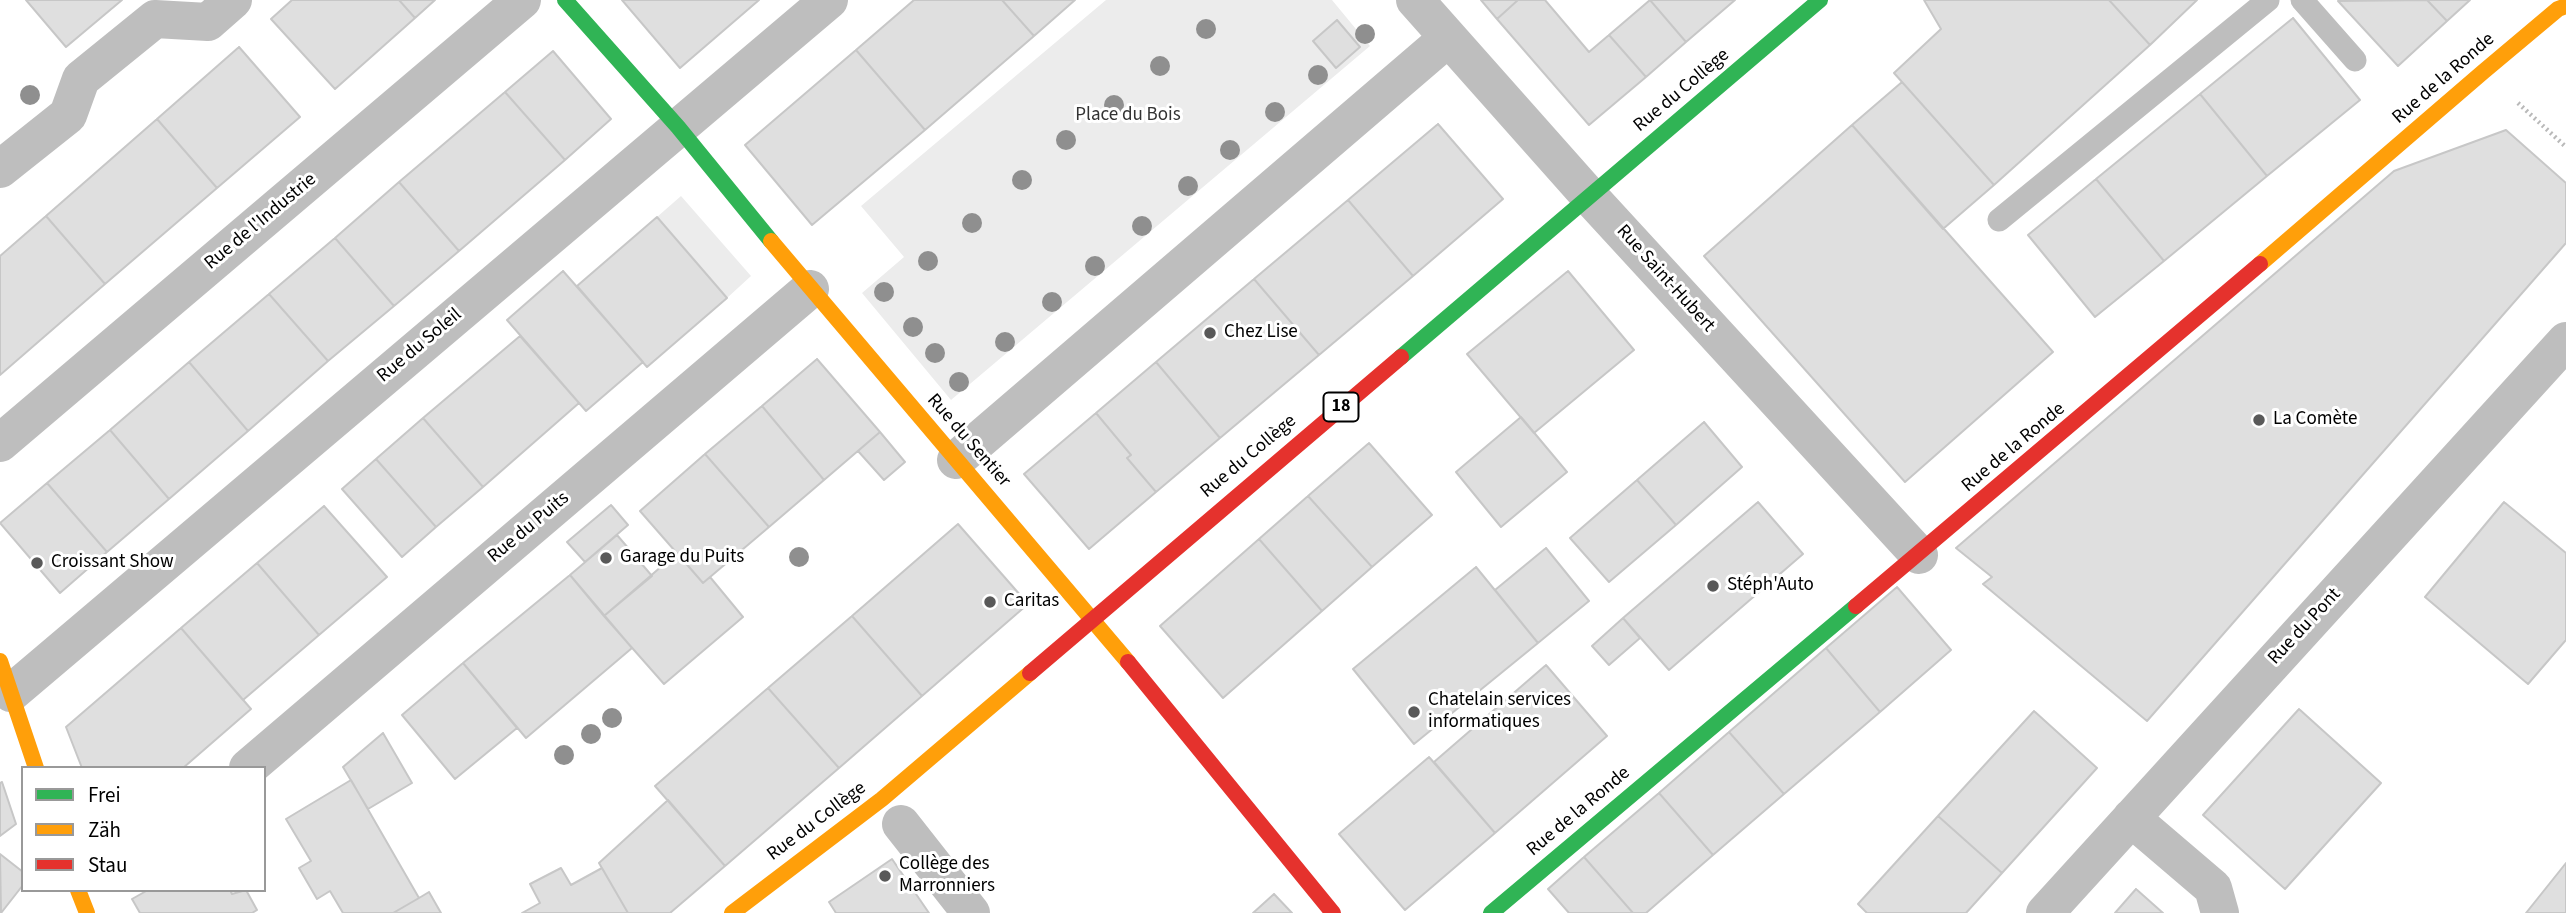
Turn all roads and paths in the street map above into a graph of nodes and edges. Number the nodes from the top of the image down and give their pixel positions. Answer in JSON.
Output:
{"nodes":[{"id":1,"x":233,"y":0,"type":"edge"},
{"id":2,"x":522,"y":0,"type":"edge"},
{"id":3,"x":565,"y":0,"type":"edge"},
{"id":4,"x":829,"y":0,"type":"edge"},
{"id":5,"x":1415,"y":0,"type":"edge"},
{"id":6,"x":1820,"y":0,"type":"edge"},
{"id":7,"x":2268,"y":0,"type":"edge"},
{"id":8,"x":2302,"y":0,"type":"edge"},
{"id":9,"x":2562,"y":7,"type":"edge"},
{"id":10,"x":1448,"y":38,"type":"junction"},
{"id":11,"x":2355,"y":60,"type":"dead end"},
{"id":12,"x":2483,"y":72,"type":"junction"},
{"id":13,"x":678,"y":127,"type":"junction"},
{"id":14,"x":2566,"y":147,"type":"edge"},
{"id":15,"x":0,"y":169,"type":"edge"},
{"id":16,"x":1590,"y":197,"type":"junction"},
{"id":17,"x":1999,"y":220,"type":"dead end"},
{"id":18,"x":810,"y":289,"type":"junction"},
{"id":19,"x":2566,"y":341,"type":"edge"},
{"id":20,"x":0,"y":443,"type":"edge"},
{"id":21,"x":956,"y":460,"type":"junction"},
{"id":22,"x":1919,"y":555,"type":"junction"},
{"id":23,"x":1092,"y":618,"type":"junction"},
{"id":24,"x":8,"y":706,"type":"edge"},
{"id":25,"x":35,"y":766,"type":"edge"},
{"id":26,"x":250,"y":766,"type":"edge"},
{"id":27,"x":2131,"y":818,"type":"junction"},
{"id":28,"x":901,"y":824,"type":"dead end"},
{"id":29,"x":732,"y":913,"type":"edge"},
{"id":30,"x":971,"y":913,"type":"edge"},
{"id":31,"x":1333,"y":913,"type":"edge"},
{"id":32,"x":1491,"y":913,"type":"edge"},
{"id":33,"x":2045,"y":913,"type":"edge"},
{"id":34,"x":2220,"y":913,"type":"edge"}],
"edges":[{"from":1,"to":15,"type":"street"},
{"from":2,"to":20,"type":"street","name":"Rue de l'Industrie"},
{"from":3,"to":13,"type":"street","name":"Rue du Sentier"},
{"from":4,"to":13,"type":"street","name":"Rue du Soleil"},
{"from":5,"to":10,"type":"street","name":"Rue Saint-Hubert"},
{"from":6,"to":16,"type":"street","name":"Rue du Collège","number":"18"},
{"from":7,"to":17,"type":"lane"},
{"from":8,"to":11,"type":"lane"},
{"from":9,"to":12,"type":"street","name":"Rue de la Ronde"},
{"from":10,"to":16,"type":"street","name":"Rue Saint-Hubert"},
{"from":10,"to":21,"type":"street"},
{"from":12,"to":14,"type":"path"},
{"from":12,"to":22,"type":"street","name":"Rue de la Ronde"},
{"from":13,"to":18,"type":"street","name":"Rue du Sentier"},
{"from":13,"to":24,"type":"street","name":"Rue du Soleil"},
{"from":16,"to":22,"type":"street","name":"Rue Saint-Hubert"},
{"from":16,"to":23,"type":"street","name":"Rue du Collège","number":"18"},
{"from":18,"to":21,"type":"street","name":"Rue du Sentier"},
{"from":18,"to":26,"type":"street","name":"Rue du Puits"},
{"from":19,"to":27,"type":"street","name":"Rue du Pont"},
{"from":21,"to":23,"type":"street","name":"Rue du Sentier"},
{"from":22,"to":32,"type":"street","name":"Rue de la Ronde"},
{"from":23,"to":29,"type":"street","name":"Rue du Collège","number":"18"},
{"from":23,"to":31,"type":"street","name":"Rue du Sentier"},
{"from":24,"to":25,"type":"street"},
{"from":27,"to":33,"type":"street","name":"Rue du Pont"},
{"from":27,"to":34,"type":"street"},
{"from":28,"to":30,"type":"street"}]}
